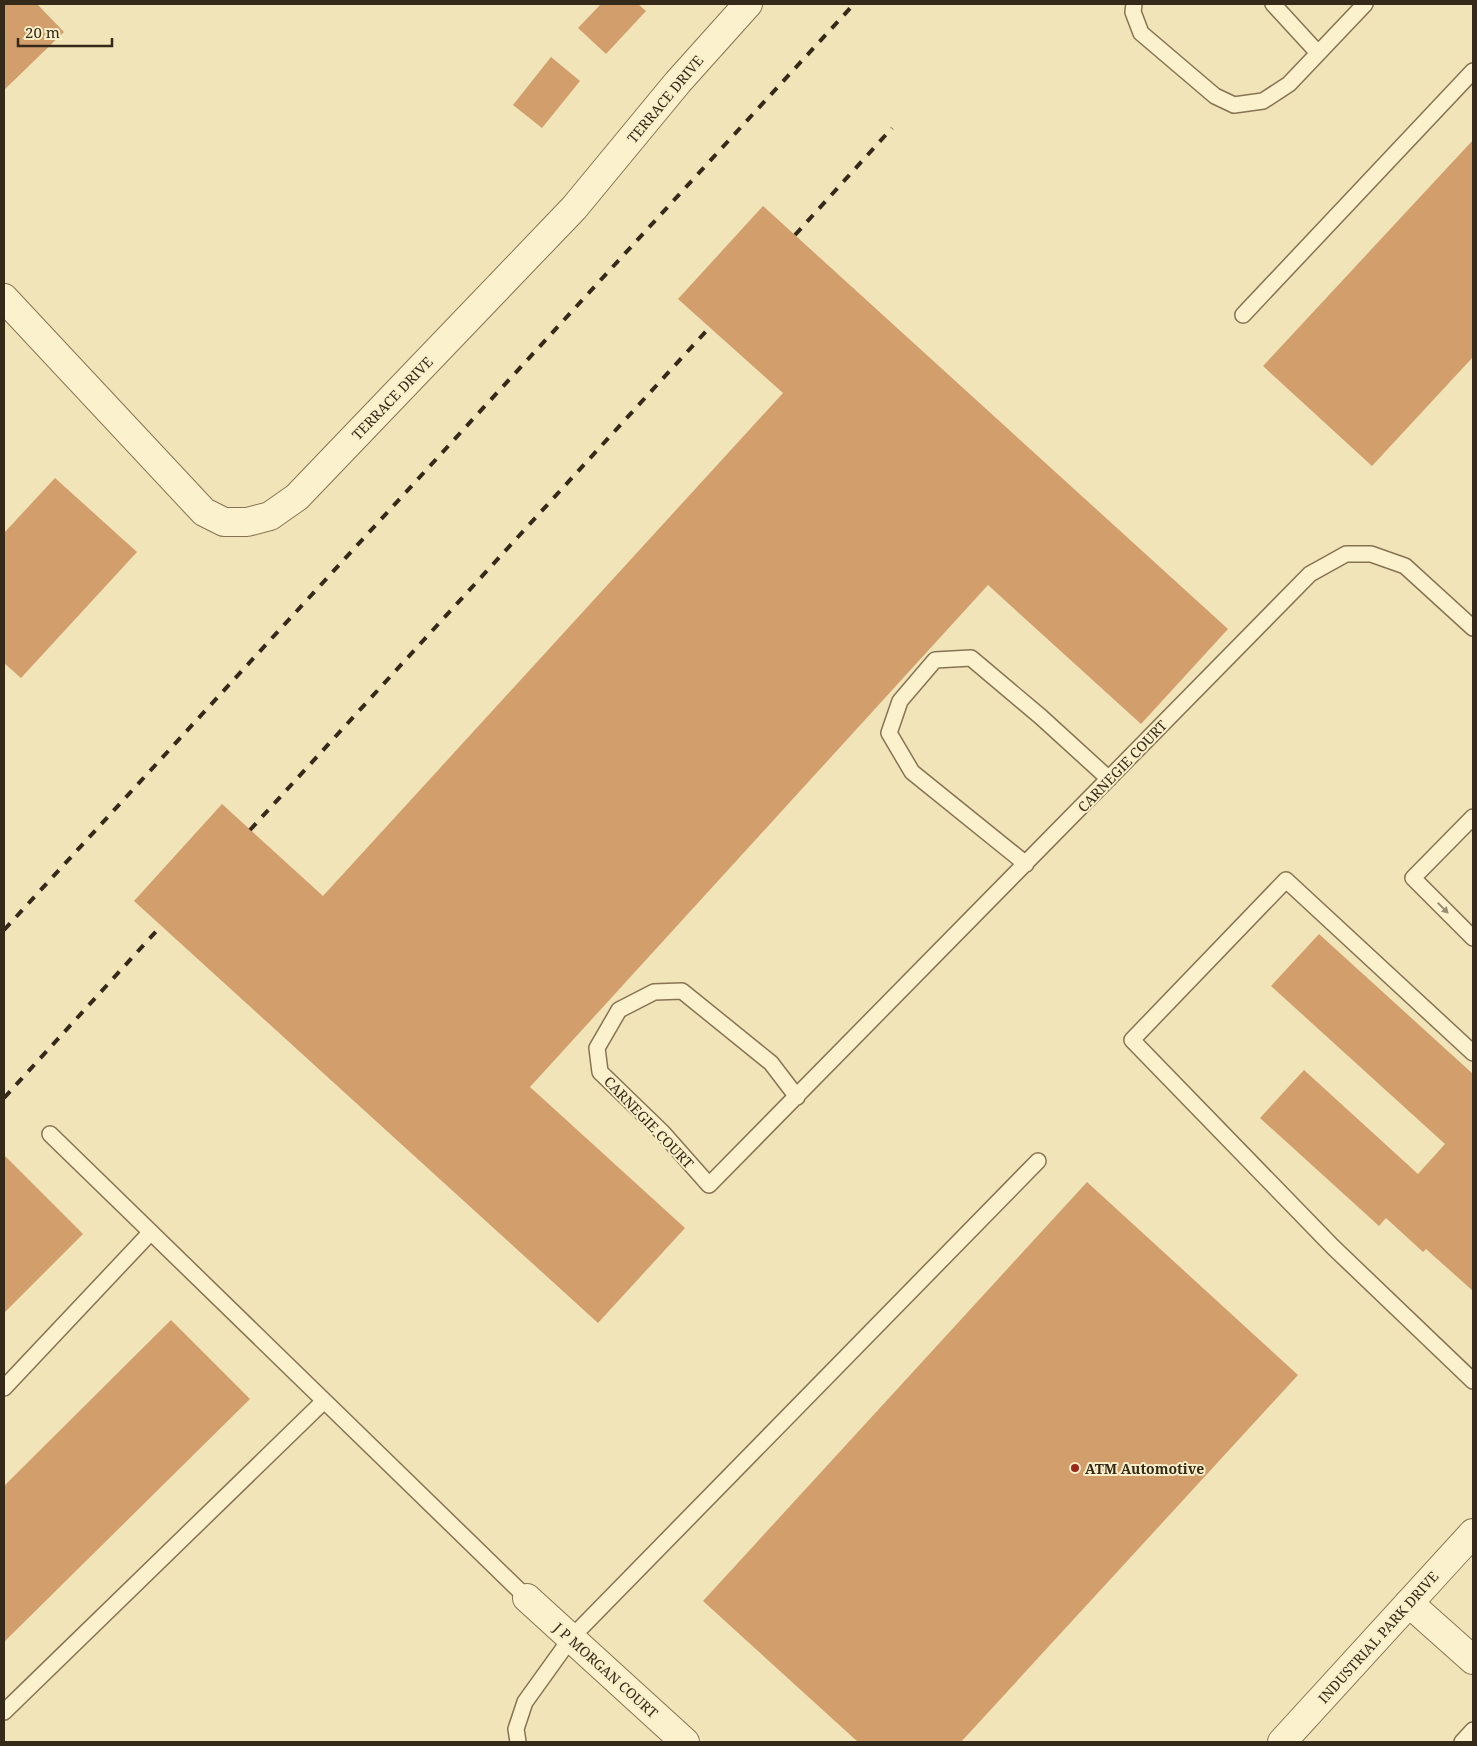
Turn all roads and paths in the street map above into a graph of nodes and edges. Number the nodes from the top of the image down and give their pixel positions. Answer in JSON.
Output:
{"nodes":[{"id":1,"x":748,"y":4,"type":"edge"},
{"id":2,"x":1134,"y":4,"type":"edge"},
{"id":3,"x":1273,"y":4,"type":"edge"},
{"id":4,"x":1365,"y":4,"type":"edge"},
{"id":5,"x":1318,"y":53,"type":"junction"},
{"id":6,"x":1473,"y":71,"type":"edge"},
{"id":7,"x":4,"y":298,"type":"edge"},
{"id":8,"x":1243,"y":315,"type":"dead end"},
{"id":9,"x":1473,"y":628,"type":"edge"},
{"id":10,"x":1109,"y":779,"type":"junction"},
{"id":11,"x":1473,"y":817,"type":"edge"},
{"id":12,"x":1026,"y":864,"type":"junction"},
{"id":13,"x":1473,"y":938,"type":"edge"},
{"id":14,"x":1473,"y":1054,"type":"edge"},
{"id":15,"x":797,"y":1097,"type":"junction"},
{"id":16,"x":50,"y":1134,"type":"dead end"},
{"id":17,"x":1038,"y":1161,"type":"dead end"},
{"id":18,"x":151,"y":1232,"type":"junction"},
{"id":19,"x":1473,"y":1381,"type":"edge"},
{"id":20,"x":4,"y":1388,"type":"edge"},
{"id":21,"x":324,"y":1401,"type":"junction"},
{"id":22,"x":1473,"y":1533,"type":"edge"},
{"id":23,"x":527,"y":1598,"type":"joint"},
{"id":24,"x":1409,"y":1603,"type":"junction"},
{"id":25,"x":571,"y":1638,"type":"junction"},
{"id":26,"x":1473,"y":1660,"type":"edge"},
{"id":27,"x":4,"y":1712,"type":"edge"},
{"id":28,"x":1473,"y":1730,"type":"edge"},
{"id":29,"x":518,"y":1742,"type":"edge"},
{"id":30,"x":685,"y":1742,"type":"edge"},
{"id":31,"x":1282,"y":1742,"type":"edge"},
{"id":32,"x":1462,"y":1742,"type":"edge"}],
"edges":[{"from":1,"to":7,"type":"street","name":"TERRACE DRIVE"},
{"from":2,"to":5,"type":"lane"},
{"from":3,"to":5,"type":"lane"},
{"from":4,"to":5,"type":"lane"},
{"from":6,"to":8,"type":"lane"},
{"from":9,"to":10,"type":"lane","name":"CARNEGIE COURT"},
{"from":10,"to":12,"type":"lane","name":"CARNEGIE COURT"},
{"from":10,"to":12,"type":"lane"},
{"from":11,"to":13,"type":"lane","one_way":true},
{"from":12,"to":15,"type":"lane","name":"CARNEGIE COURT"},
{"from":14,"to":19,"type":"lane"},
{"from":15,"to":15,"type":"lane","name":"CARNEGIE COURT"},
{"from":16,"to":18,"type":"lane"},
{"from":17,"to":25,"type":"lane"},
{"from":18,"to":20,"type":"lane"},
{"from":18,"to":21,"type":"lane"},
{"from":21,"to":23,"type":"lane"},
{"from":21,"to":27,"type":"lane"},
{"from":22,"to":24,"type":"street","name":"INDUSTRIAL PARK DRIVE"},
{"from":23,"to":25,"type":"street","name":"J P MORGAN COURT"},
{"from":24,"to":26,"type":"street"},
{"from":24,"to":31,"type":"street","name":"INDUSTRIAL PARK DRIVE"},
{"from":25,"to":29,"type":"lane"},
{"from":25,"to":30,"type":"street","name":"J P MORGAN COURT"},
{"from":28,"to":32,"type":"lane"}]}
